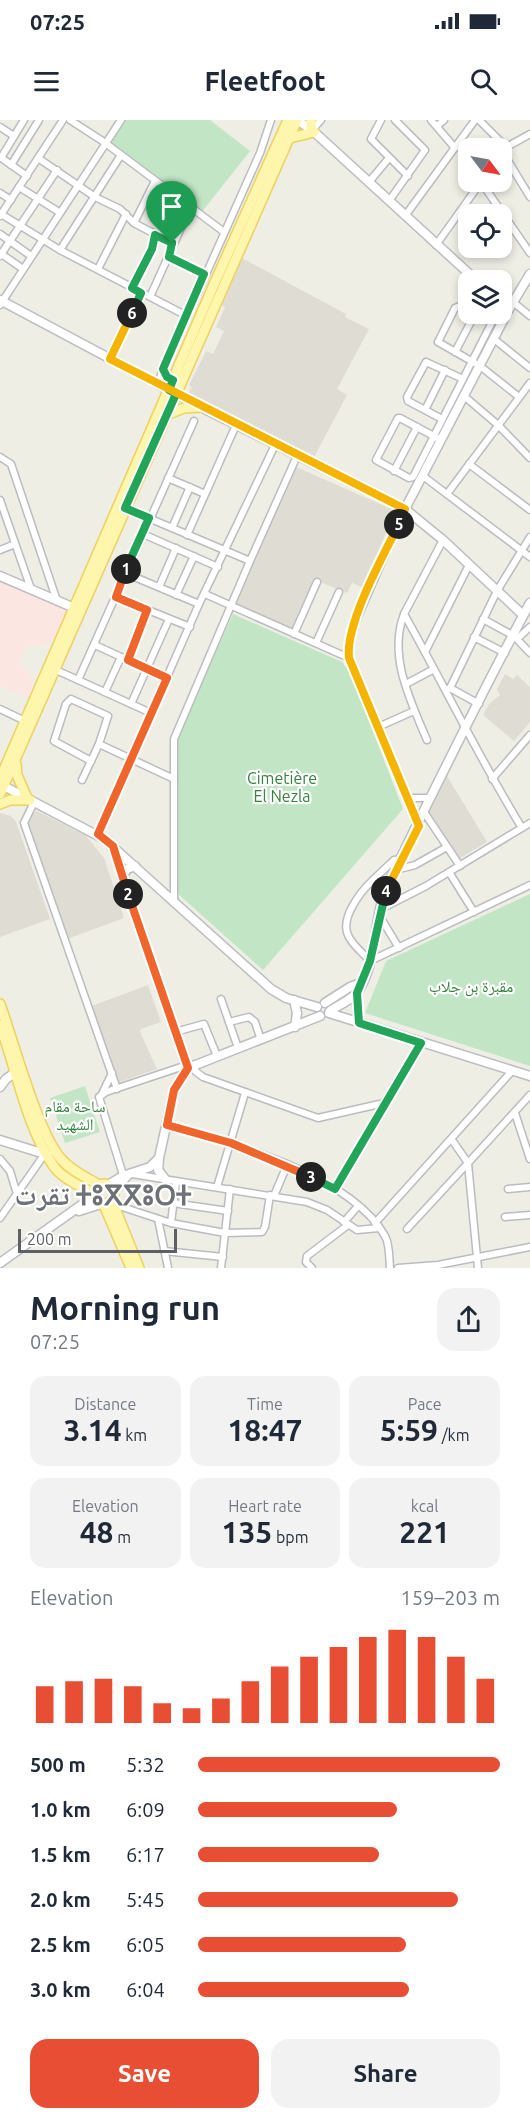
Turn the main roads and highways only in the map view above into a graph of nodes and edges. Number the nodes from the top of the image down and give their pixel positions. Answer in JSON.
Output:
{"nodes":[{"id":1,"x":288,"y":120,"type":"edge"},
{"id":2,"x":297,"y":120,"type":"edge"},
{"id":3,"x":312,"y":128,"type":"edge"},
{"id":4,"x":290,"y":138,"type":"junction"},
{"id":5,"x":163,"y":369,"type":"road end"},
{"id":6,"x":173,"y":380,"type":"junction"},
{"id":7,"x":172,"y":392,"type":"junction"},
{"id":8,"x":201,"y":407,"type":"road end"},
{"id":9,"x":166,"y":416,"type":"junction"},
{"id":10,"x":78,"y":609,"type":"junction"},
{"id":11,"x":16,"y":762,"type":"junction"},
{"id":12,"x":3,"y":767,"type":"edge"},
{"id":13,"x":1,"y":786,"type":"edge"},
{"id":14,"x":0,"y":804,"type":"edge"},
{"id":15,"x":0,"y":1004,"type":"edge"},
{"id":16,"x":0,"y":1025,"type":"edge"},
{"id":17,"x":19,"y":1070,"type":"junction"},
{"id":18,"x":104,"y":1196,"type":"junction"},
{"id":19,"x":131,"y":1268,"type":"edge"},
{"id":20,"x":139,"y":1268,"type":"edge"}],
"edges":[{"from":1,"to":6,"type":"main road"},
{"from":2,"to":4,"type":"main road"},
{"from":3,"to":4,"type":"main road"},
{"from":4,"to":7,"type":"main road"},
{"from":5,"to":6,"type":"main road"},
{"from":6,"to":7,"type":"main road"},
{"from":7,"to":9,"type":"main road"},
{"from":7,"to":10,"type":"main road"},
{"from":8,"to":9,"type":"main road"},
{"from":9,"to":10,"type":"main road"},
{"from":10,"to":11,"type":"main road"},
{"from":10,"to":12,"type":"main road"},
{"from":11,"to":13,"type":"main road"},
{"from":11,"to":14,"type":"main road"},
{"from":12,"to":13,"type":"main road"},
{"from":15,"to":17,"type":"main road"},
{"from":16,"to":17,"type":"main road"},
{"from":17,"to":18,"type":"main road"},
{"from":17,"to":18,"type":"main road"},
{"from":18,"to":19,"type":"main road"},
{"from":18,"to":20,"type":"main road"}]}
